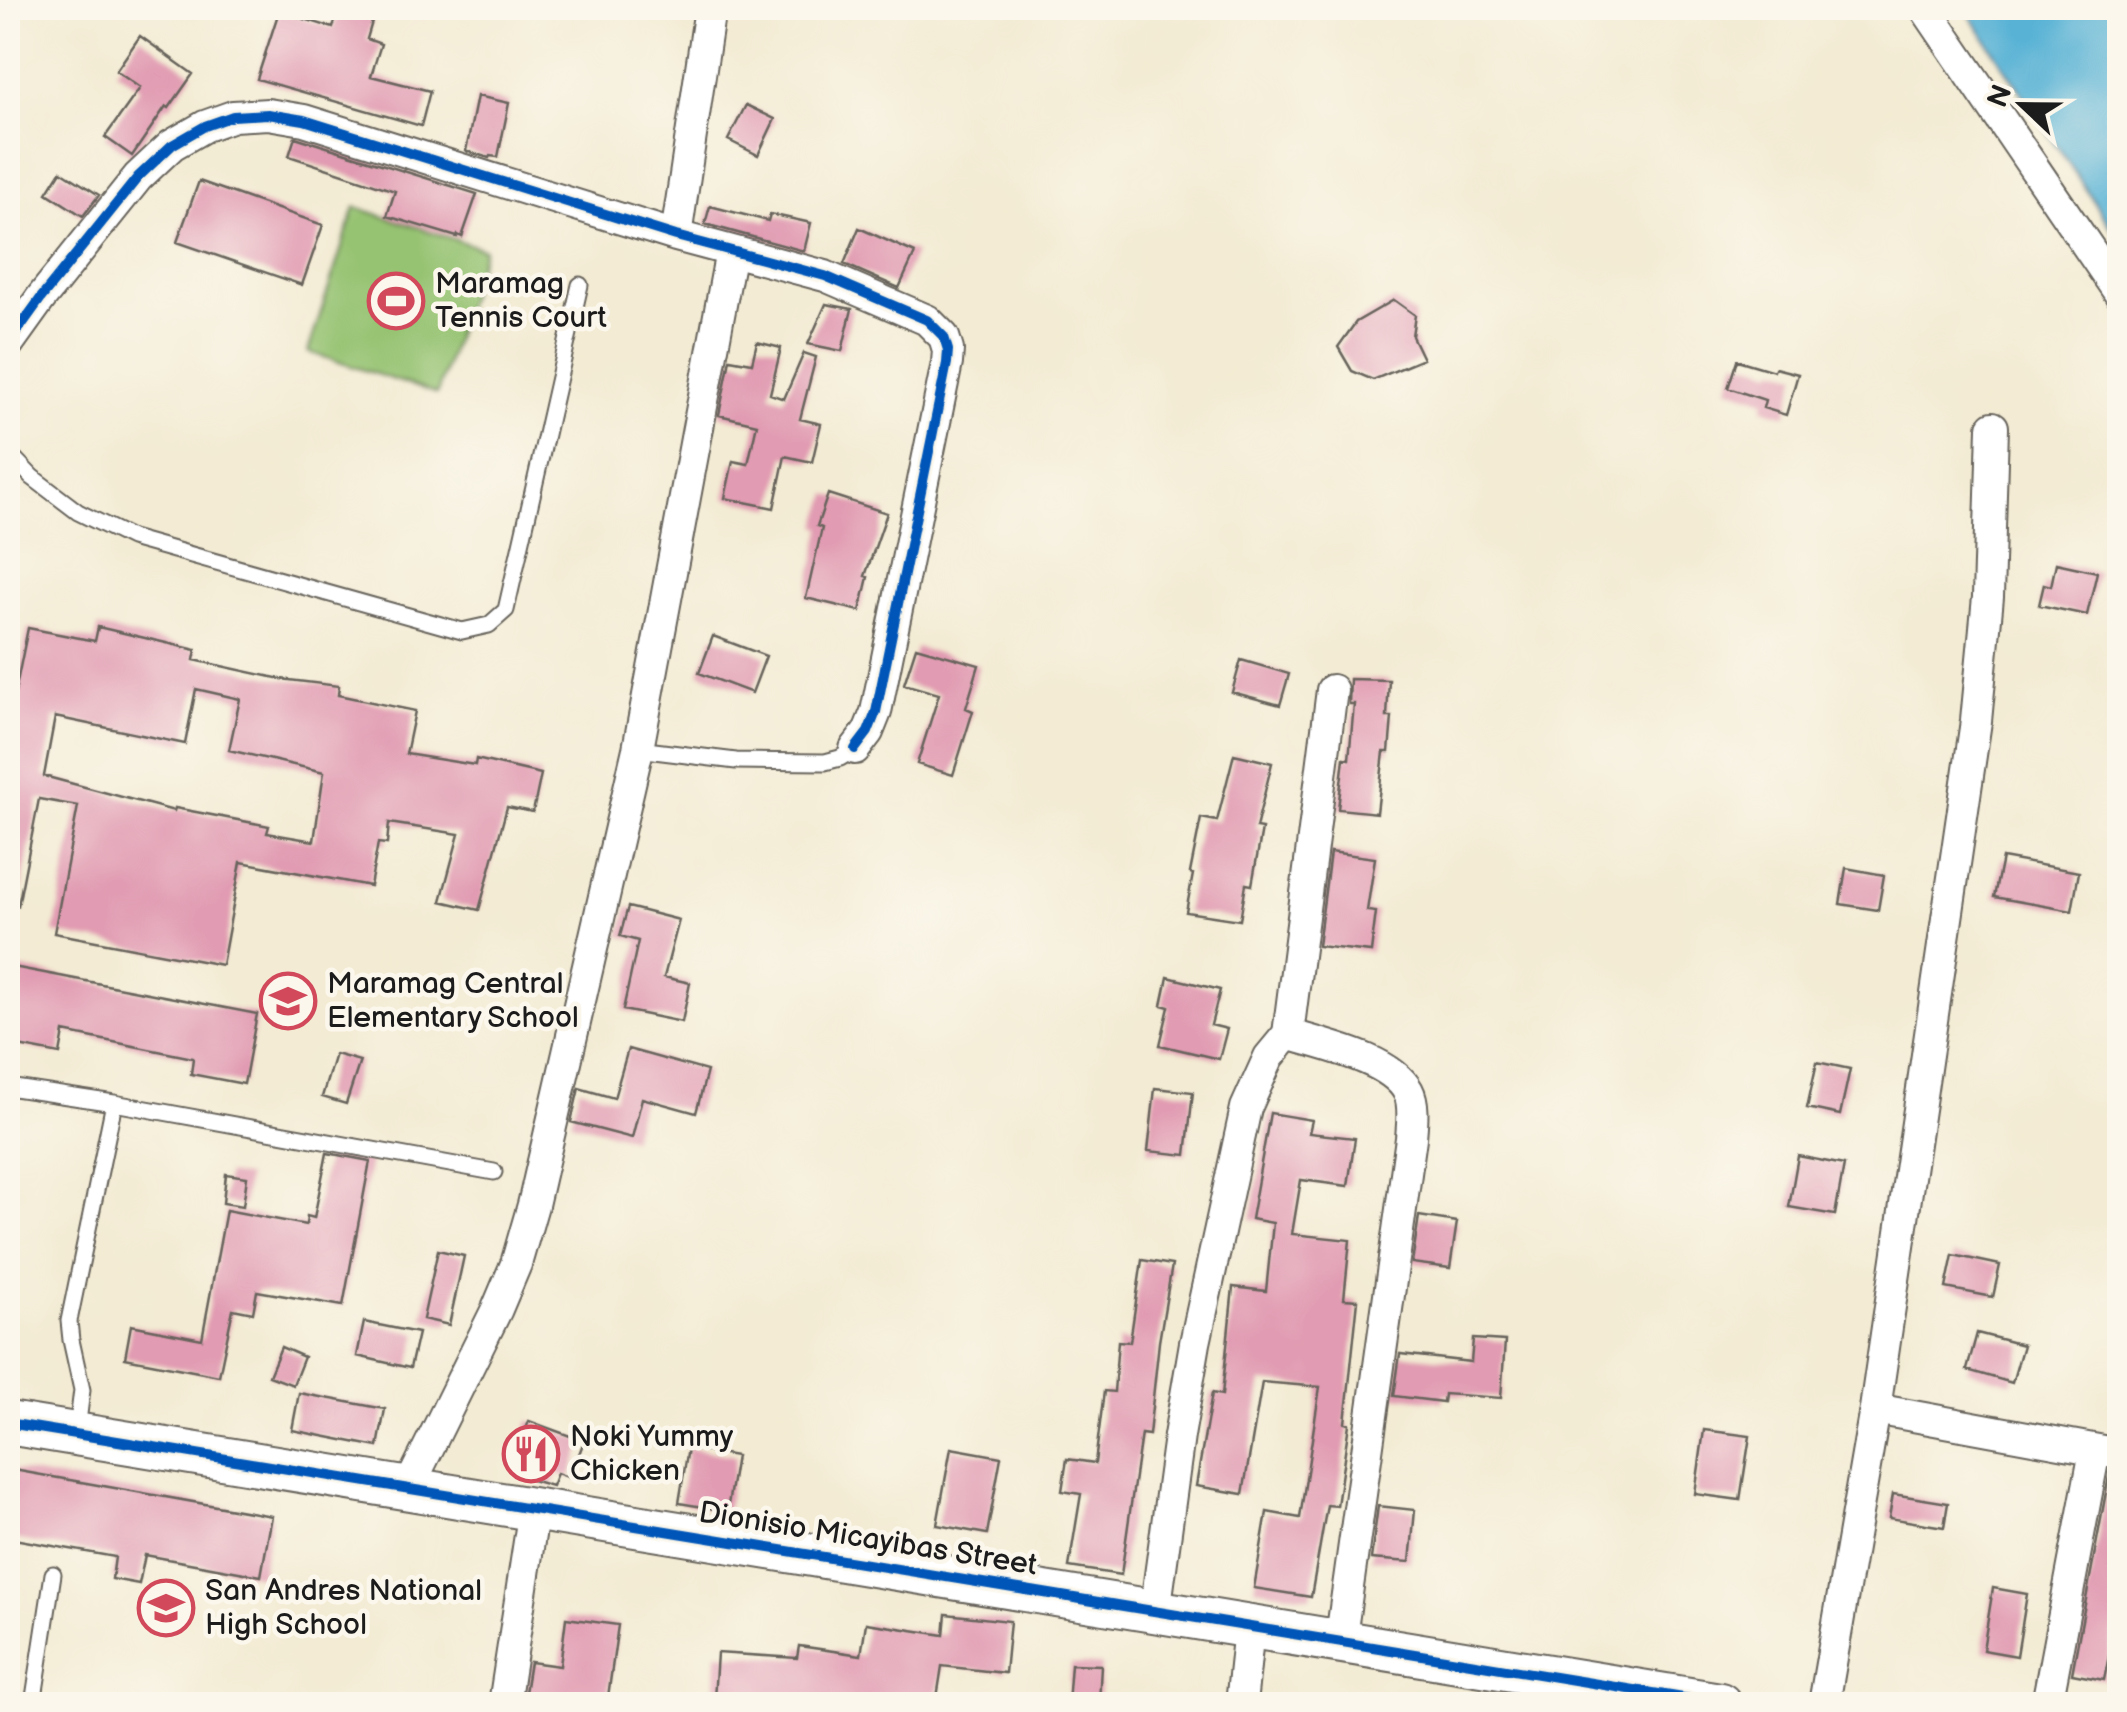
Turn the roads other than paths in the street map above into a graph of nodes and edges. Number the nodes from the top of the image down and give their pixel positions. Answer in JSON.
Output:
{"nodes":[{"id":1,"x":710,"y":8,"type":"edge"},
{"id":2,"x":1925,"y":8,"type":"edge"},
{"id":3,"x":676,"y":236,"type":"junction"},
{"id":4,"x":732,"y":251,"type":"junction"},
{"id":5,"x":580,"y":285,"type":"dead end"},
{"id":6,"x":2120,"y":294,"type":"edge"},
{"id":7,"x":8,"y":344,"type":"edge"},
{"id":8,"x":1994,"y":427,"type":"dead end"},
{"id":9,"x":8,"y":452,"type":"edge"},
{"id":10,"x":1332,"y":690,"type":"dead end"},
{"id":11,"x":638,"y":749,"type":"junction"},
{"id":12,"x":855,"y":749,"type":"joint"},
{"id":13,"x":1288,"y":1034,"type":"junction"},
{"id":14,"x":8,"y":1086,"type":"edge"},
{"id":15,"x":114,"y":1104,"type":"junction"},
{"id":16,"x":494,"y":1172,"type":"dead end"},
{"id":17,"x":1875,"y":1410,"type":"junction"},
{"id":18,"x":8,"y":1423,"type":"edge"},
{"id":19,"x":76,"y":1434,"type":"junction"},
{"id":20,"x":2107,"y":1452,"type":"edge"},
{"id":21,"x":409,"y":1486,"type":"junction"},
{"id":22,"x":534,"y":1509,"type":"junction"},
{"id":23,"x":53,"y":1574,"type":"dead end"},
{"id":24,"x":1156,"y":1612,"type":"junction"},
{"id":25,"x":1250,"y":1628,"type":"junction"},
{"id":26,"x":1340,"y":1644,"type":"junction"},
{"id":27,"x":33,"y":1704,"type":"edge"},
{"id":28,"x":504,"y":1704,"type":"edge"},
{"id":29,"x":1240,"y":1704,"type":"edge"},
{"id":30,"x":1720,"y":1704,"type":"edge"},
{"id":31,"x":1824,"y":1704,"type":"edge"},
{"id":32,"x":2046,"y":1704,"type":"edge"}],
"edges":[{"from":1,"to":3,"type":"street"},
{"from":2,"to":6,"type":"street"},
{"from":3,"to":4,"type":"street"},
{"from":3,"to":7,"type":"street"},
{"from":4,"to":11,"type":"street"},
{"from":4,"to":12,"type":"street"},
{"from":5,"to":9,"type":"lane"},
{"from":8,"to":17,"type":"street"},
{"from":10,"to":13,"type":"street"},
{"from":11,"to":12,"type":"lane"},
{"from":11,"to":21,"type":"street"},
{"from":13,"to":24,"type":"street"},
{"from":13,"to":26,"type":"street"},
{"from":14,"to":15,"type":"lane"},
{"from":15,"to":16,"type":"lane"},
{"from":15,"to":19,"type":"lane"},
{"from":17,"to":20,"type":"street"},
{"from":17,"to":31,"type":"street"},
{"from":18,"to":19,"type":"street","name":"Dionisio Micayibas Street"},
{"from":19,"to":21,"type":"street","name":"Dionisio Micayibas Street"},
{"from":20,"to":32,"type":"street"},
{"from":21,"to":22,"type":"street","name":"Dionisio Micayibas Street"},
{"from":22,"to":24,"type":"street","name":"Dionisio Micayibas Street"},
{"from":22,"to":28,"type":"street"},
{"from":23,"to":27,"type":"lane"},
{"from":24,"to":25,"type":"street","name":"Dionisio Micayibas Street"},
{"from":25,"to":26,"type":"street","name":"Dionisio Micayibas Street"},
{"from":25,"to":29,"type":"street"},
{"from":26,"to":30,"type":"street","name":"Dionisio Micayibas Street"}]}
